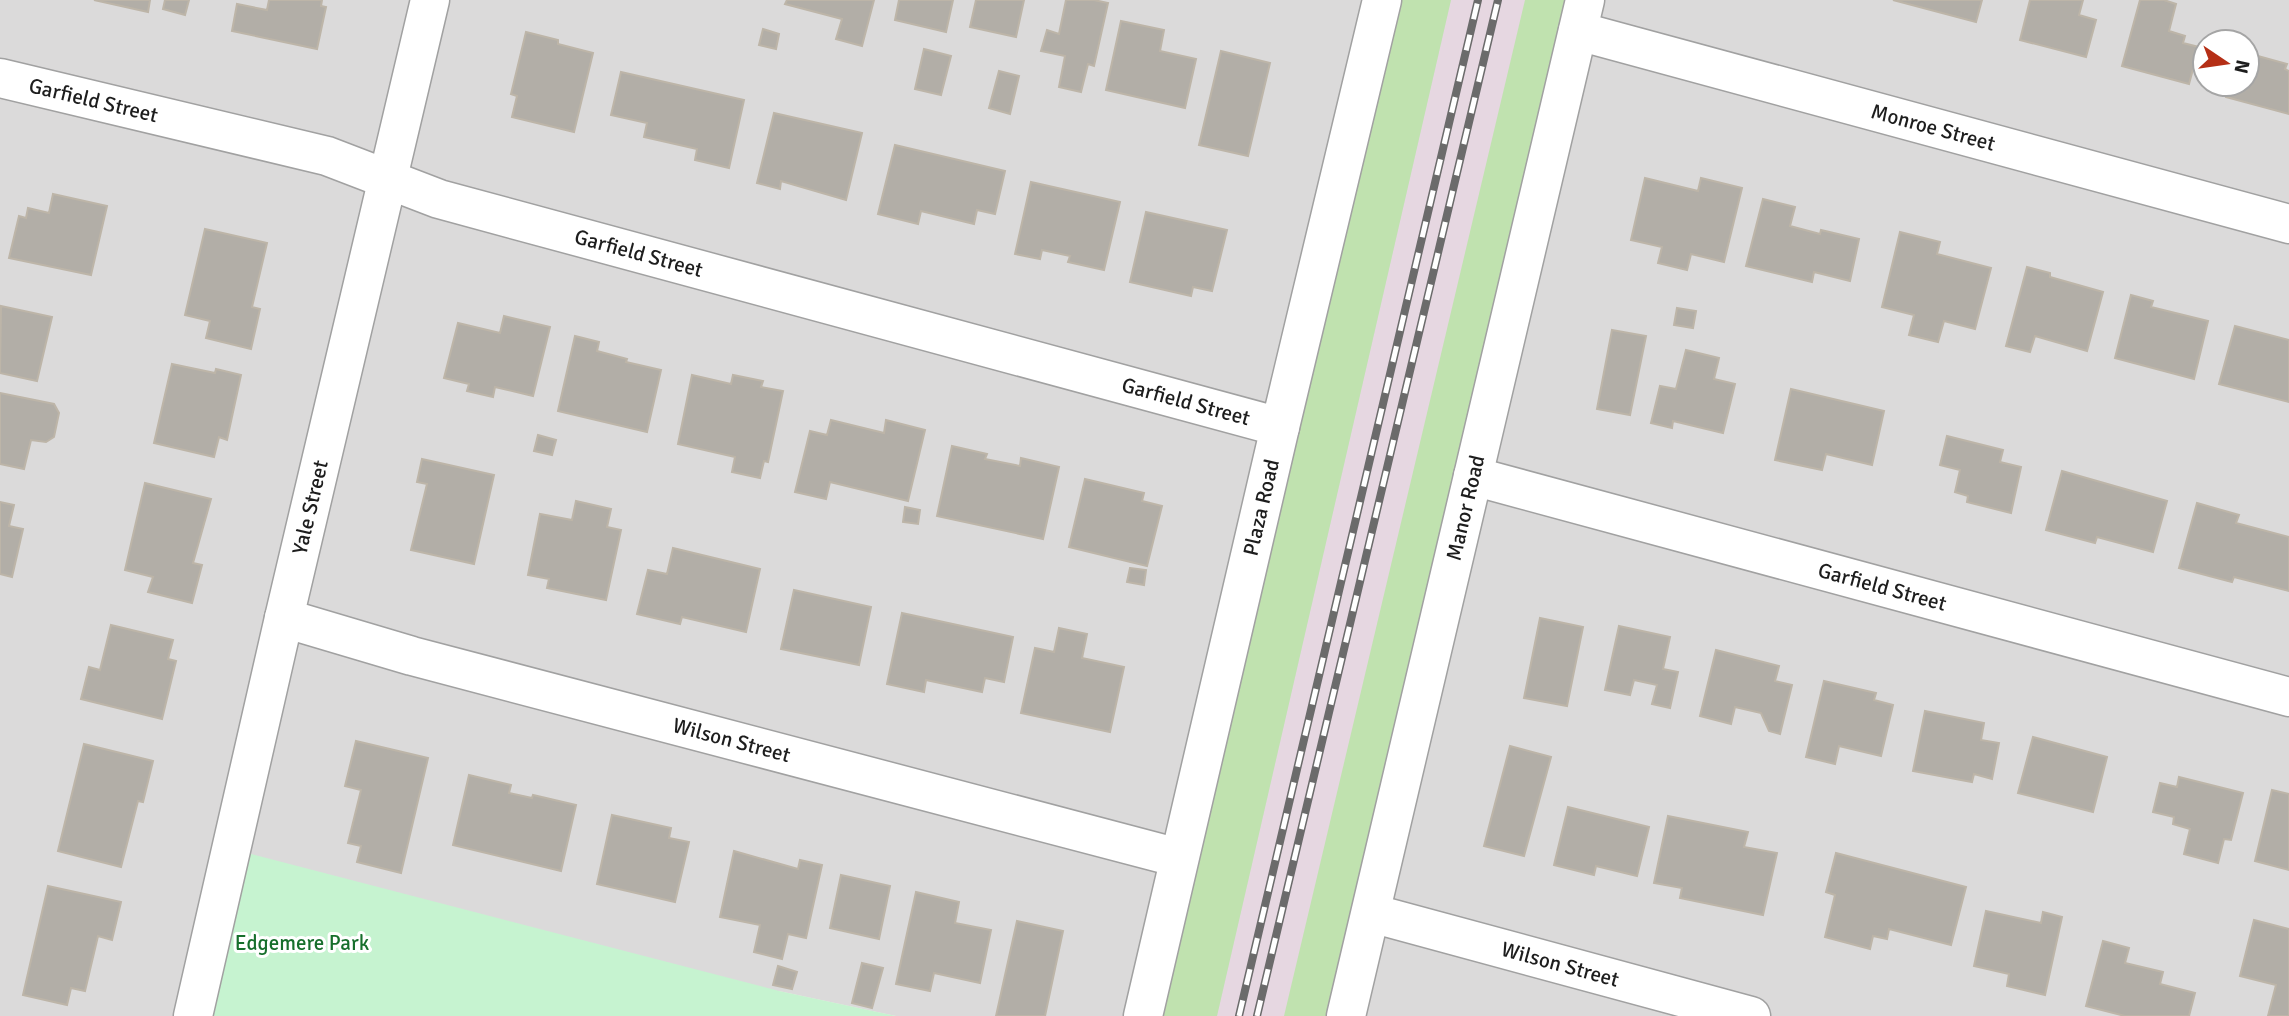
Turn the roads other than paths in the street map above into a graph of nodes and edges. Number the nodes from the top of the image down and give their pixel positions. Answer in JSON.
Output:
{"nodes":[{"id":1,"x":430,"y":0,"type":"edge"},
{"id":2,"x":1382,"y":0,"type":"edge"},
{"id":3,"x":1581,"y":15,"type":"edge"},
{"id":4,"x":0,"y":78,"type":"edge"},
{"id":5,"x":388,"y":179,"type":"junction"},
{"id":6,"x":2289,"y":224,"type":"edge"},
{"id":7,"x":1280,"y":427,"type":"junction"},
{"id":8,"x":1473,"y":476,"type":"junction"},
{"id":9,"x":284,"y":618,"type":"junction"},
{"id":10,"x":2289,"y":697,"type":"edge"},
{"id":11,"x":1179,"y":858,"type":"junction"},
{"id":12,"x":1371,"y":913,"type":"junction"},
{"id":13,"x":193,"y":1016,"type":"edge"},
{"id":14,"x":1143,"y":1016,"type":"edge"},
{"id":15,"x":1346,"y":1016,"type":"edge"},
{"id":16,"x":1751,"y":1016,"type":"edge"}],
"edges":[{"from":1,"to":5,"type":"street","name":"Yale Street"},
{"from":2,"to":7,"type":"street","name":"Plaza Road"},
{"from":3,"to":6,"type":"street","name":"Monroe Street"},
{"from":3,"to":8,"type":"street","name":"Manor Road"},
{"from":4,"to":5,"type":"street","name":"Garfield Street"},
{"from":5,"to":7,"type":"street","name":"Garfield Street"},
{"from":5,"to":9,"type":"street","name":"Yale Street"},
{"from":7,"to":11,"type":"street","name":"Plaza Road"},
{"from":8,"to":10,"type":"street","name":"Garfield Street"},
{"from":8,"to":12,"type":"street","name":"Manor Road"},
{"from":9,"to":11,"type":"street","name":"Wilson Street"},
{"from":9,"to":13,"type":"street","name":"Yale Street"},
{"from":11,"to":14,"type":"street","name":"Plaza Road"},
{"from":12,"to":15,"type":"street","name":"Manor Road"},
{"from":12,"to":16,"type":"street","name":"Wilson Street"}]}
